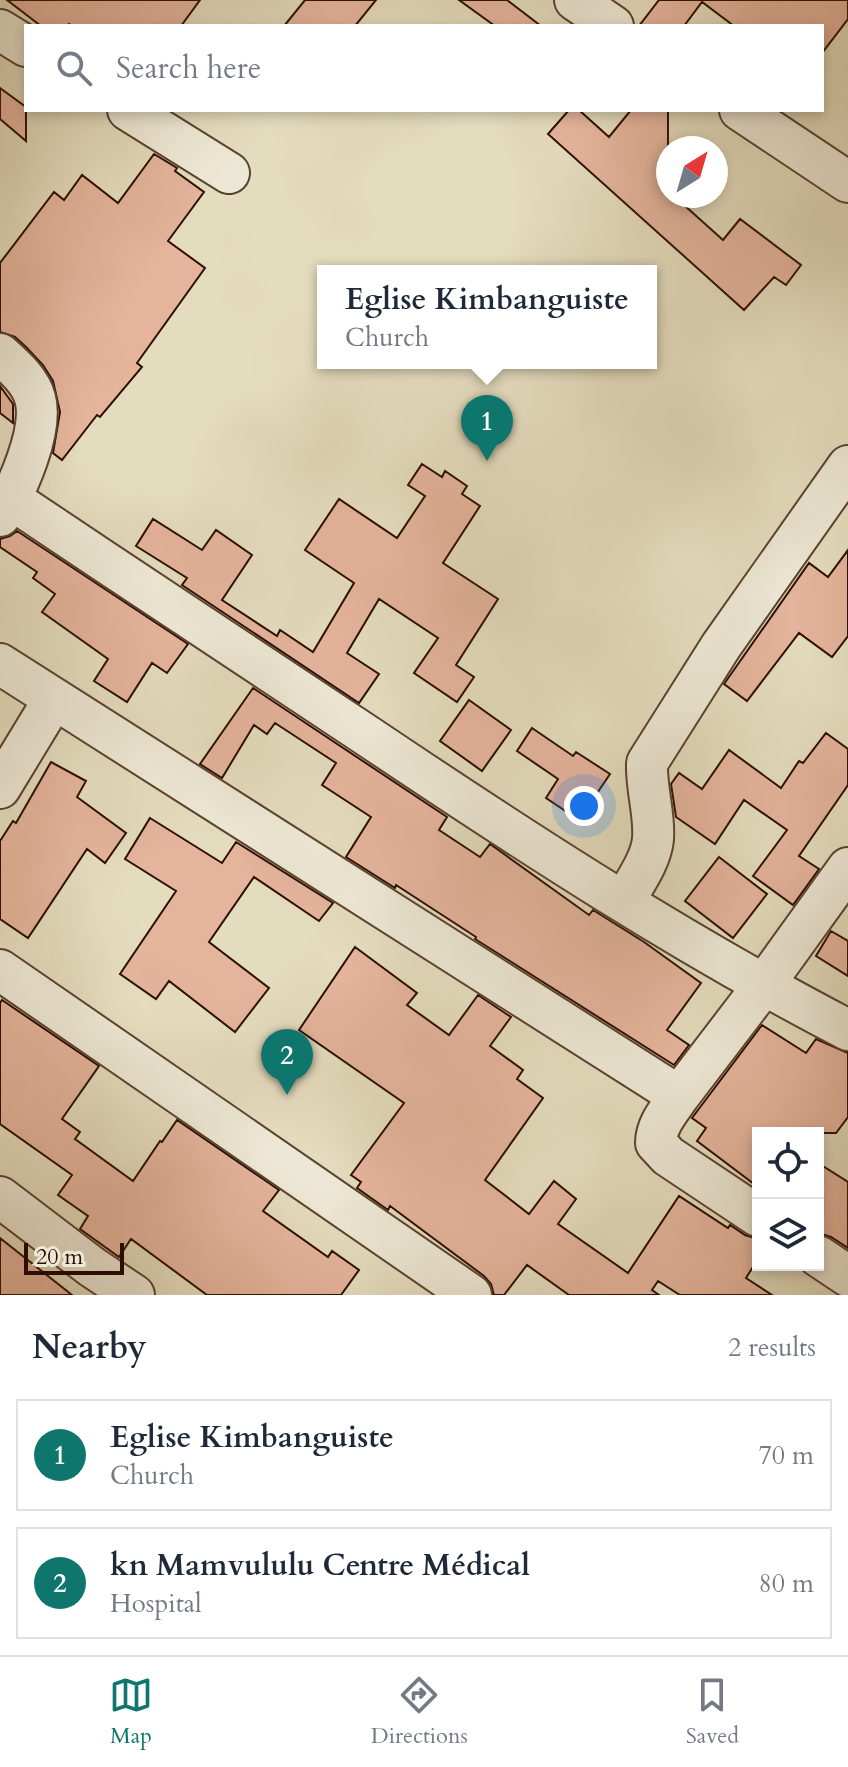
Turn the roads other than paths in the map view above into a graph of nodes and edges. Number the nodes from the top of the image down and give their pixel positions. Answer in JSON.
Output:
{"nodes":[{"id":1,"x":575,"y":0,"type":"edge"},
{"id":2,"x":610,"y":24,"type":"edge"},
{"id":3,"x":0,"y":30,"type":"edge"},
{"id":4,"x":24,"y":45,"type":"edge"},
{"id":5,"x":131,"y":112,"type":"edge"},
{"id":6,"x":743,"y":112,"type":"edge"},
{"id":7,"x":229,"y":173,"type":"dead end"},
{"id":8,"x":848,"y":182,"type":"edge"},
{"id":9,"x":0,"y":354,"type":"edge"},
{"id":10,"x":848,"y":466,"type":"edge"},
{"id":11,"x":6,"y":508,"type":"edge"},
{"id":12,"x":0,"y":664,"type":"edge"},
{"id":13,"x":54,"y":699,"type":"junction"},
{"id":14,"x":0,"y":788,"type":"edge"},
{"id":15,"x":848,"y":868,"type":"edge"},
{"id":16,"x":624,"y":902,"type":"junction"},
{"id":17,"x":0,"y":970,"type":"edge"},
{"id":18,"x":763,"y":986,"type":"junction"},
{"id":19,"x":848,"y":1030,"type":"edge"},
{"id":20,"x":679,"y":1096,"type":"junction"},
{"id":21,"x":0,"y":1197,"type":"edge"},
{"id":22,"x":752,"y":1212,"type":"edge"},
{"id":23,"x":824,"y":1260,"type":"edge"},
{"id":24,"x":848,"y":1276,"type":"edge"},
{"id":25,"x":134,"y":1295,"type":"edge"},
{"id":26,"x":471,"y":1295,"type":"edge"}],
"edges":[{"from":1,"to":2,"type":"street"},
{"from":3,"to":4,"type":"street"},
{"from":5,"to":7,"type":"street"},
{"from":6,"to":8,"type":"street"},
{"from":9,"to":11,"type":"street"},
{"from":10,"to":16,"type":"street"},
{"from":11,"to":16,"type":"street"},
{"from":12,"to":13,"type":"street"},
{"from":13,"to":14,"type":"street"},
{"from":13,"to":20,"type":"street"},
{"from":15,"to":18,"type":"street"},
{"from":16,"to":18,"type":"street"},
{"from":17,"to":26,"type":"street"},
{"from":18,"to":19,"type":"street"},
{"from":18,"to":20,"type":"street"},
{"from":20,"to":22,"type":"street"},
{"from":21,"to":25,"type":"street"},
{"from":23,"to":24,"type":"street"}]}
